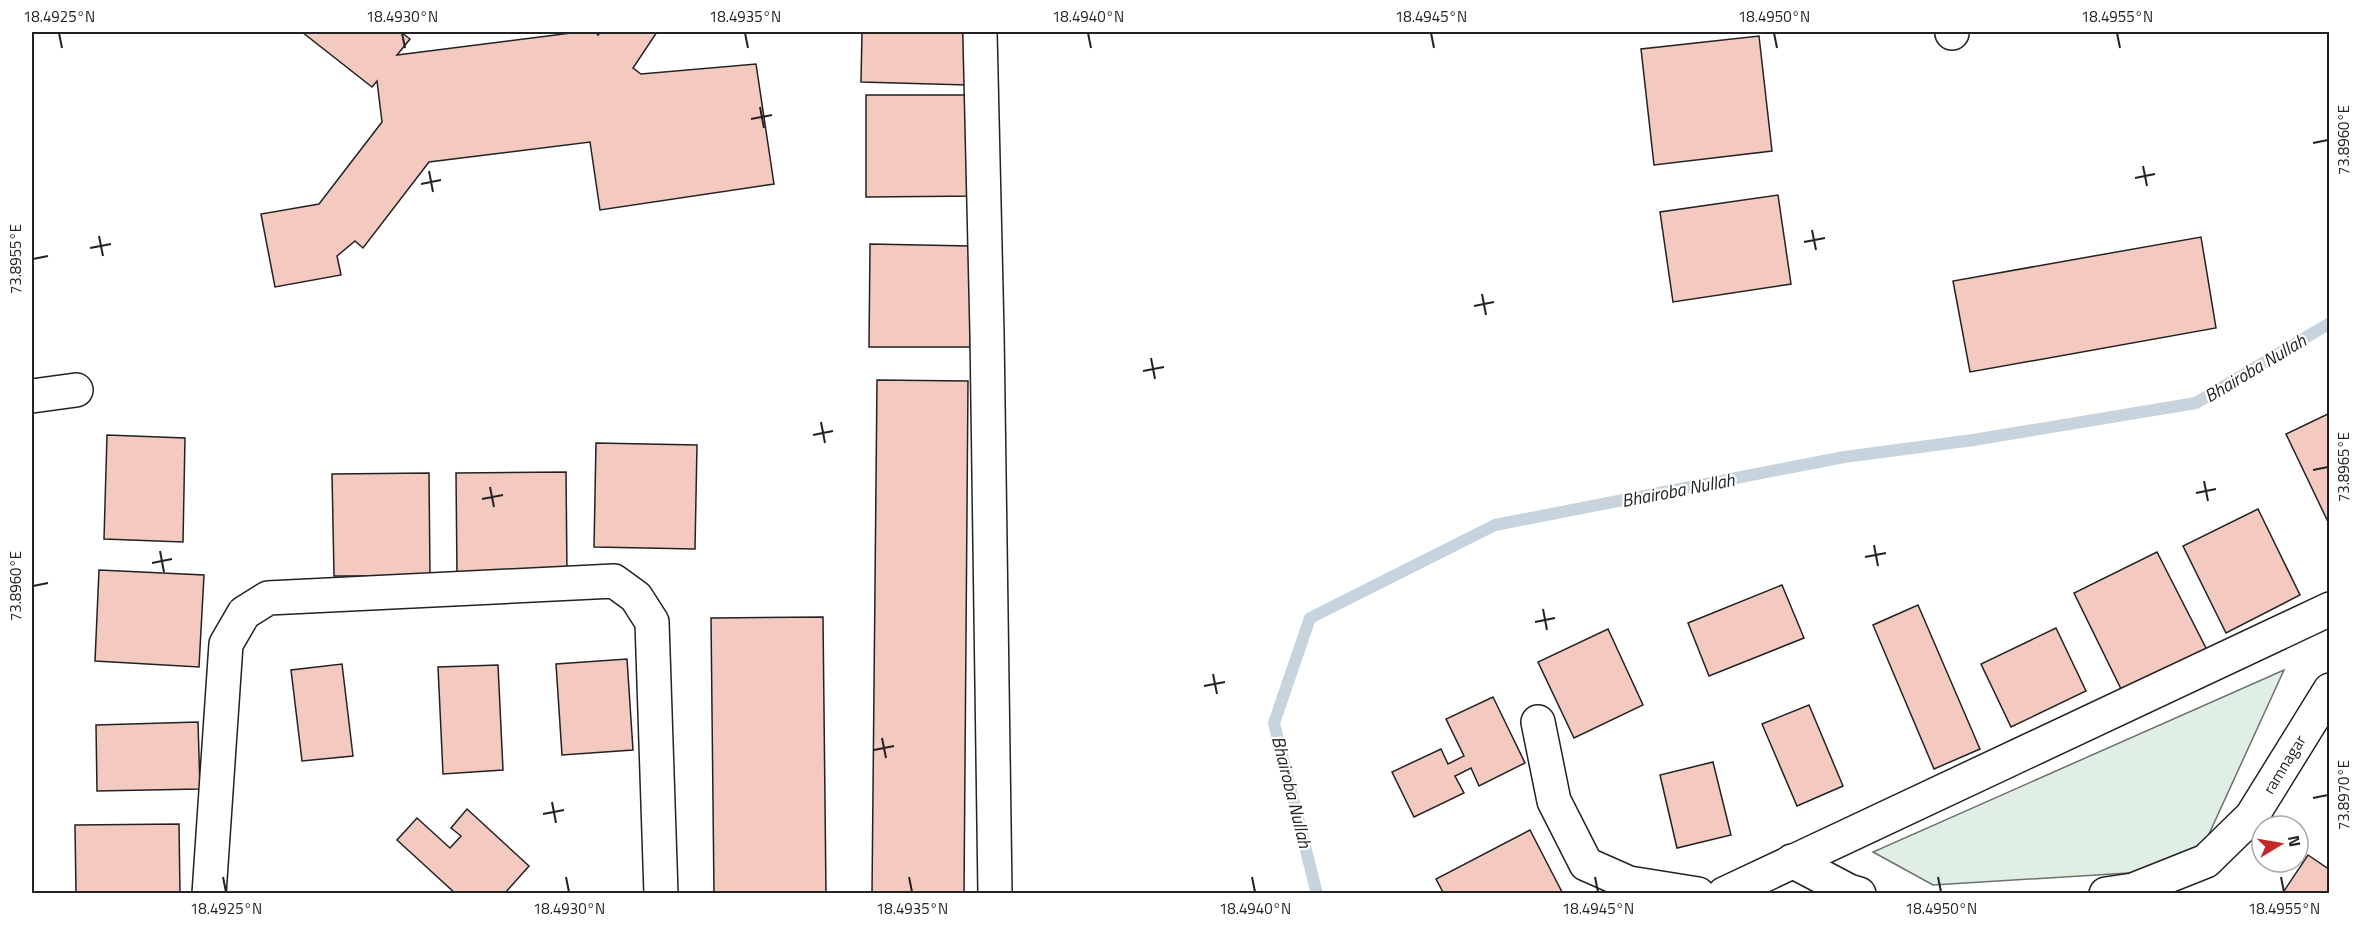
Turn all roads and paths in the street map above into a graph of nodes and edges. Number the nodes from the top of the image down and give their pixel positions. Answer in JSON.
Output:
{"nodes":[{"id":1,"x":980,"y":32,"type":"edge"},
{"id":2,"x":76,"y":390,"type":"dead end"},
{"id":3,"x":32,"y":396,"type":"edge"},
{"id":4,"x":2330,"y":609,"type":"edge"},
{"id":5,"x":2330,"y":690,"type":"edge"},
{"id":6,"x":1538,"y":722,"type":"dead end"},
{"id":7,"x":1792,"y":861,"type":"junction"},
{"id":8,"x":209,"y":894,"type":"edge"},
{"id":9,"x":661,"y":894,"type":"edge"},
{"id":10,"x":995,"y":894,"type":"edge"},
{"id":11,"x":1698,"y":894,"type":"edge"},
{"id":12,"x":1724,"y":894,"type":"edge"},
{"id":13,"x":1859,"y":894,"type":"edge"},
{"id":14,"x":2106,"y":894,"type":"edge"}],
"edges":[{"from":1,"to":10,"type":"street"},
{"from":2,"to":3,"type":"street"},
{"from":4,"to":7,"type":"street"},
{"from":5,"to":14,"type":"street","name":"ramnagar"},
{"from":6,"to":11,"type":"street"},
{"from":7,"to":12,"type":"street"},
{"from":7,"to":13,"type":"street"},
{"from":8,"to":9,"type":"street"}]}
